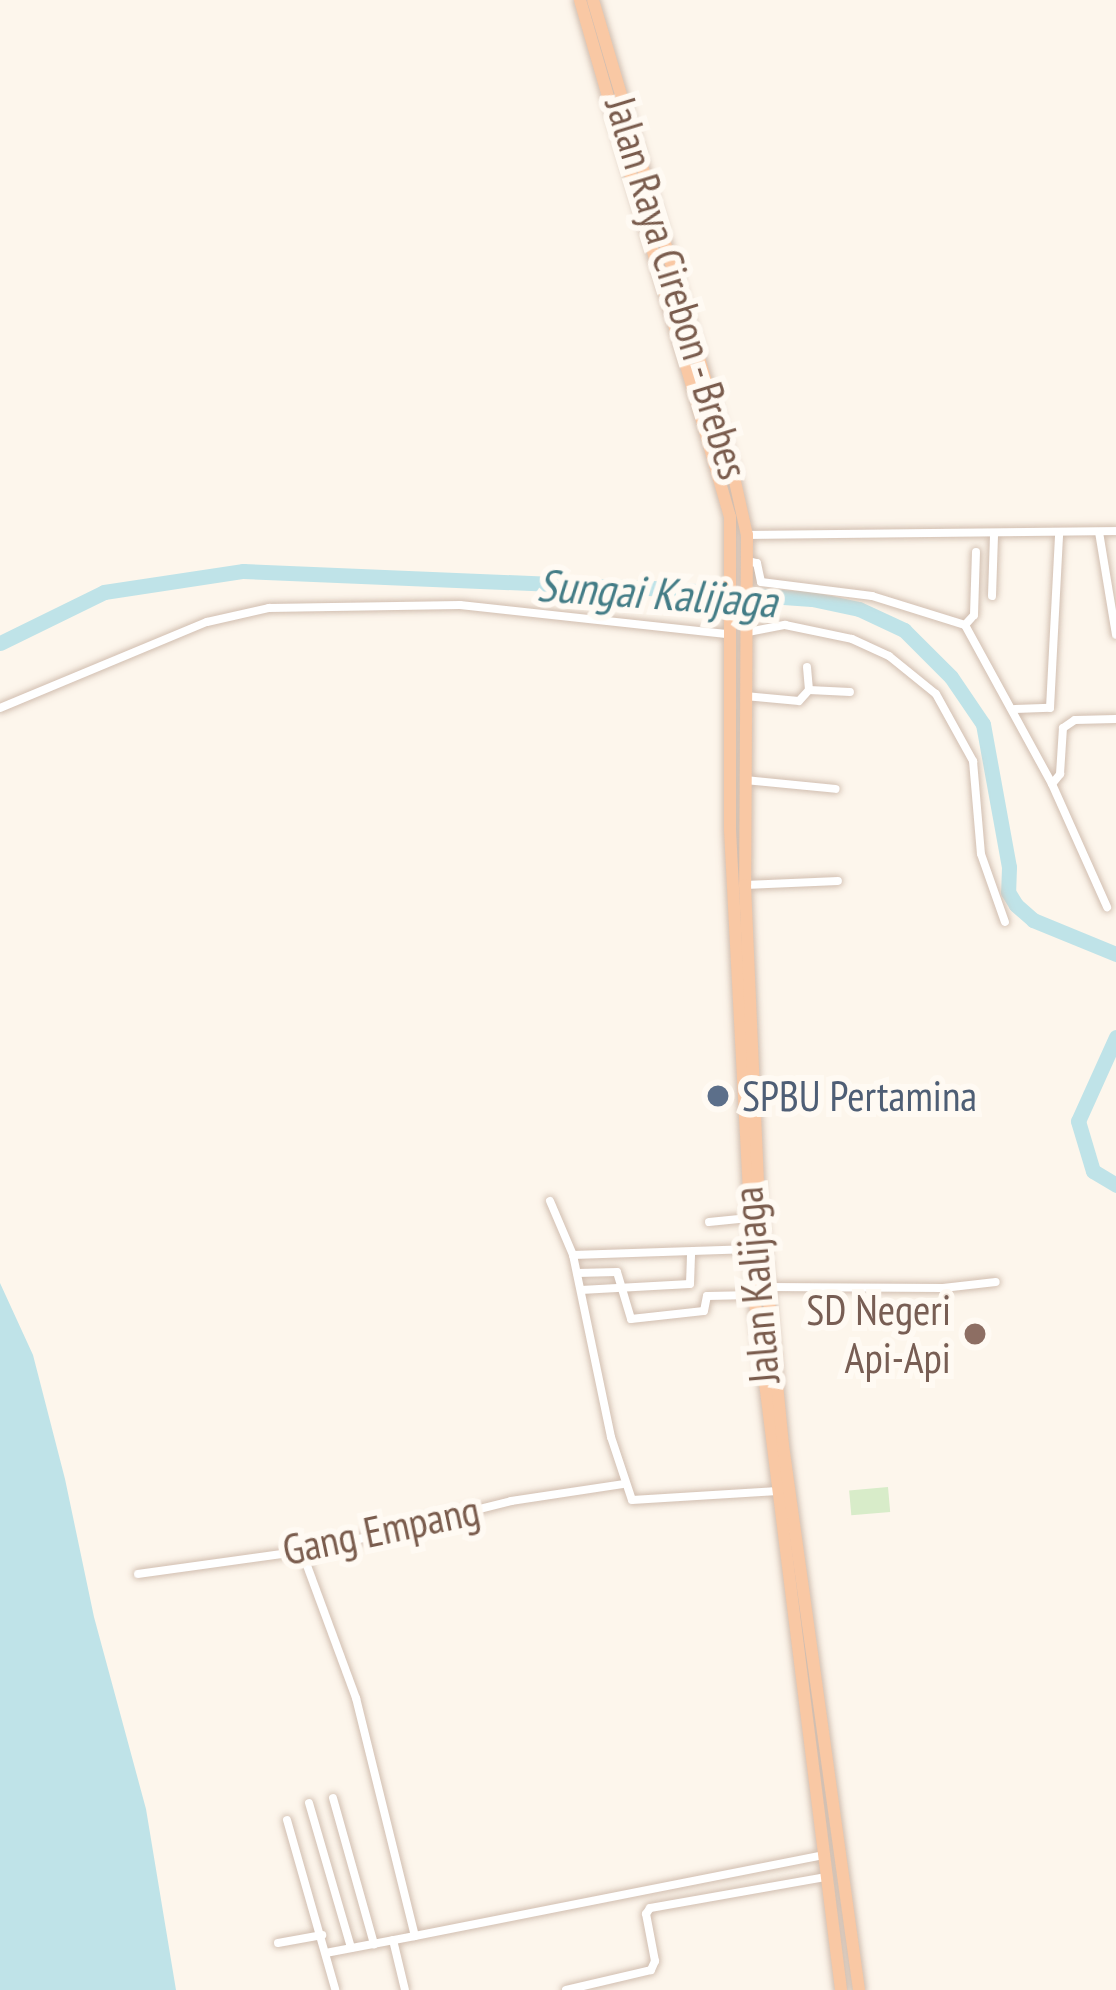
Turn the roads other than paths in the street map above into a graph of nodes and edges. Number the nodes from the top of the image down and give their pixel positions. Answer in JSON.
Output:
{"nodes":[{"id":1,"x":580,"y":0,"type":"edge"},
{"id":2,"x":593,"y":0,"type":"edge"},
{"id":3,"x":599,"y":44,"type":"junction"},
{"id":4,"x":1116,"y":531,"type":"edge"},
{"id":5,"x":1099,"y":532,"type":"junction"},
{"id":6,"x":1059,"y":534,"type":"junction"},
{"id":7,"x":747,"y":535,"type":"junction"},
{"id":8,"x":994,"y":535,"type":"junction"},
{"id":9,"x":976,"y":552,"type":"dead end"},
{"id":10,"x":748,"y":561,"type":"junction"},
{"id":11,"x":730,"y":575,"type":"joint"},
{"id":12,"x":749,"y":578,"type":"joint"},
{"id":13,"x":992,"y":596,"type":"dead end"},
{"id":14,"x":965,"y":626,"type":"junction"},
{"id":15,"x":747,"y":630,"type":"junction"},
{"id":16,"x":728,"y":632,"type":"junction"},
{"id":17,"x":1116,"y":635,"type":"edge"},
{"id":18,"x":807,"y":667,"type":"dead end"},
{"id":19,"x":809,"y":690,"type":"junction"},
{"id":20,"x":850,"y":692,"type":"dead end"},
{"id":21,"x":744,"y":695,"type":"junction"},
{"id":22,"x":0,"y":708,"type":"edge"},
{"id":23,"x":1015,"y":709,"type":"junction"},
{"id":24,"x":1116,"y":719,"type":"edge"},
{"id":25,"x":744,"y":780,"type":"junction"},
{"id":26,"x":1052,"y":784,"type":"junction"},
{"id":27,"x":836,"y":789,"type":"dead end"},
{"id":28,"x":838,"y":881,"type":"dead end"},
{"id":29,"x":745,"y":885,"type":"junction"},
{"id":30,"x":1107,"y":907,"type":"dead end"},
{"id":31,"x":1004,"y":922,"type":"dead end"},
{"id":32,"x":550,"y":1201,"type":"dead end"},
{"id":33,"x":749,"y":1218,"type":"junction"},
{"id":34,"x":709,"y":1222,"type":"dead end"},
{"id":35,"x":752,"y":1249,"type":"junction"},
{"id":36,"x":691,"y":1252,"type":"junction"},
{"id":37,"x":574,"y":1255,"type":"junction"},
{"id":38,"x":578,"y":1273,"type":"junction"},
{"id":39,"x":996,"y":1282,"type":"dead end"},
{"id":40,"x":621,"y":1284,"type":"junction"},
{"id":41,"x":581,"y":1290,"type":"junction"},
{"id":42,"x":760,"y":1291,"type":"junction"},
{"id":43,"x":623,"y":1484,"type":"junction"},
{"id":44,"x":778,"y":1491,"type":"junction"},
{"id":45,"x":302,"y":1552,"type":"junction"},
{"id":46,"x":138,"y":1574,"type":"dead end"},
{"id":47,"x":333,"y":1798,"type":"dead end"},
{"id":48,"x":309,"y":1803,"type":"dead end"},
{"id":49,"x":287,"y":1820,"type":"dead end"},
{"id":50,"x":824,"y":1855,"type":"junction"},
{"id":51,"x":825,"y":1877,"type":"junction"},
{"id":52,"x":846,"y":1908,"type":"junction"},
{"id":53,"x":829,"y":1912,"type":"junction"},
{"id":54,"x":322,"y":1935,"type":"junction"},
{"id":55,"x":415,"y":1936,"type":"junction"},
{"id":56,"x":392,"y":1940,"type":"junction"},
{"id":57,"x":278,"y":1942,"type":"dead end"},
{"id":58,"x":374,"y":1944,"type":"junction"},
{"id":59,"x":351,"y":1948,"type":"junction"},
{"id":60,"x":326,"y":1953,"type":"junction"},
{"id":61,"x":335,"y":1989,"type":"edge"},
{"id":62,"x":405,"y":1990,"type":"edge"},
{"id":63,"x":566,"y":1990,"type":"edge"},
{"id":64,"x":841,"y":1990,"type":"edge"},
{"id":65,"x":859,"y":1990,"type":"edge"}],
"edges":[{"from":1,"to":3,"type":"highway","name":"Jalan Raya Cirebon - Brebes"},
{"from":2,"to":3,"type":"highway","name":"Jalan Raya Cirebon - Brebes"},
{"from":3,"to":7,"type":"highway","name":"Jalan Raya Cirebon - Brebes"},
{"from":3,"to":11,"type":"highway","name":"Jalan Raya Cirebon - Brebes"},
{"from":4,"to":5,"type":"street"},
{"from":5,"to":6,"type":"street"},
{"from":5,"to":17,"type":"street"},
{"from":6,"to":8,"type":"street"},
{"from":6,"to":23,"type":"street"},
{"from":7,"to":8,"type":"street"},
{"from":7,"to":10,"type":"highway","name":"Jalan Raya Cirebon - Brebes"},
{"from":8,"to":13,"type":"street"},
{"from":9,"to":14,"type":"street"},
{"from":10,"to":12,"type":"highway","name":"Jalan Raya Cirebon - Brebes"},
{"from":10,"to":14,"type":"street"},
{"from":11,"to":16,"type":"highway","name":"Jalan Kalijaga"},
{"from":12,"to":15,"type":"highway","name":"Jalan Kalijaga"},
{"from":14,"to":23,"type":"street"},
{"from":15,"to":21,"type":"highway","name":"Jalan Kalijaga"},
{"from":15,"to":31,"type":"street"},
{"from":16,"to":22,"type":"street"},
{"from":16,"to":33,"type":"highway","name":"Jalan Kalijaga"},
{"from":18,"to":19,"type":"street"},
{"from":19,"to":20,"type":"street"},
{"from":19,"to":21,"type":"street"},
{"from":21,"to":25,"type":"highway","name":"Jalan Kalijaga"},
{"from":23,"to":26,"type":"street"},
{"from":24,"to":26,"type":"street"},
{"from":25,"to":27,"type":"street"},
{"from":25,"to":29,"type":"highway","name":"Jalan Kalijaga"},
{"from":26,"to":30,"type":"street"},
{"from":28,"to":29,"type":"street"},
{"from":29,"to":42,"type":"highway","name":"Jalan Kalijaga"},
{"from":32,"to":37,"type":"street"},
{"from":33,"to":34,"type":"street"},
{"from":33,"to":35,"type":"highway","name":"Jalan Kalijaga"},
{"from":35,"to":36,"type":"street"},
{"from":35,"to":42,"type":"highway","name":"Jalan Kalijaga"},
{"from":36,"to":37,"type":"street"},
{"from":36,"to":40,"type":"street"},
{"from":37,"to":38,"type":"street"},
{"from":38,"to":40,"type":"street"},
{"from":38,"to":41,"type":"street"},
{"from":39,"to":42,"type":"street"},
{"from":40,"to":41,"type":"street"},
{"from":40,"to":42,"type":"street"},
{"from":41,"to":43,"type":"street"},
{"from":42,"to":44,"type":"highway","name":"Jalan Kalijaga"},
{"from":42,"to":52,"type":"highway","name":"Jalan Kalijaga"},
{"from":43,"to":44,"type":"street"},
{"from":43,"to":45,"type":"street","name":"Gang Empang"},
{"from":44,"to":50,"type":"highway","name":"Jalan Kalijaga"},
{"from":45,"to":46,"type":"street","name":"Gang Empang"},
{"from":45,"to":55,"type":"street"},
{"from":47,"to":58,"type":"street"},
{"from":48,"to":59,"type":"street"},
{"from":49,"to":54,"type":"street"},
{"from":50,"to":51,"type":"highway","name":"Jalan Kalijaga"},
{"from":50,"to":55,"type":"street"},
{"from":51,"to":53,"type":"highway","name":"Jalan Kalijaga"},
{"from":51,"to":63,"type":"street"},
{"from":52,"to":53,"type":"highway"},
{"from":52,"to":65,"type":"highway","name":"Jalan Kalijaga"},
{"from":53,"to":64,"type":"highway","name":"Jalan Kalijaga"},
{"from":54,"to":57,"type":"street"},
{"from":54,"to":60,"type":"street"},
{"from":55,"to":56,"type":"street"},
{"from":56,"to":58,"type":"street"},
{"from":56,"to":62,"type":"street"},
{"from":58,"to":59,"type":"street"},
{"from":59,"to":60,"type":"street"},
{"from":60,"to":61,"type":"street"}]}
